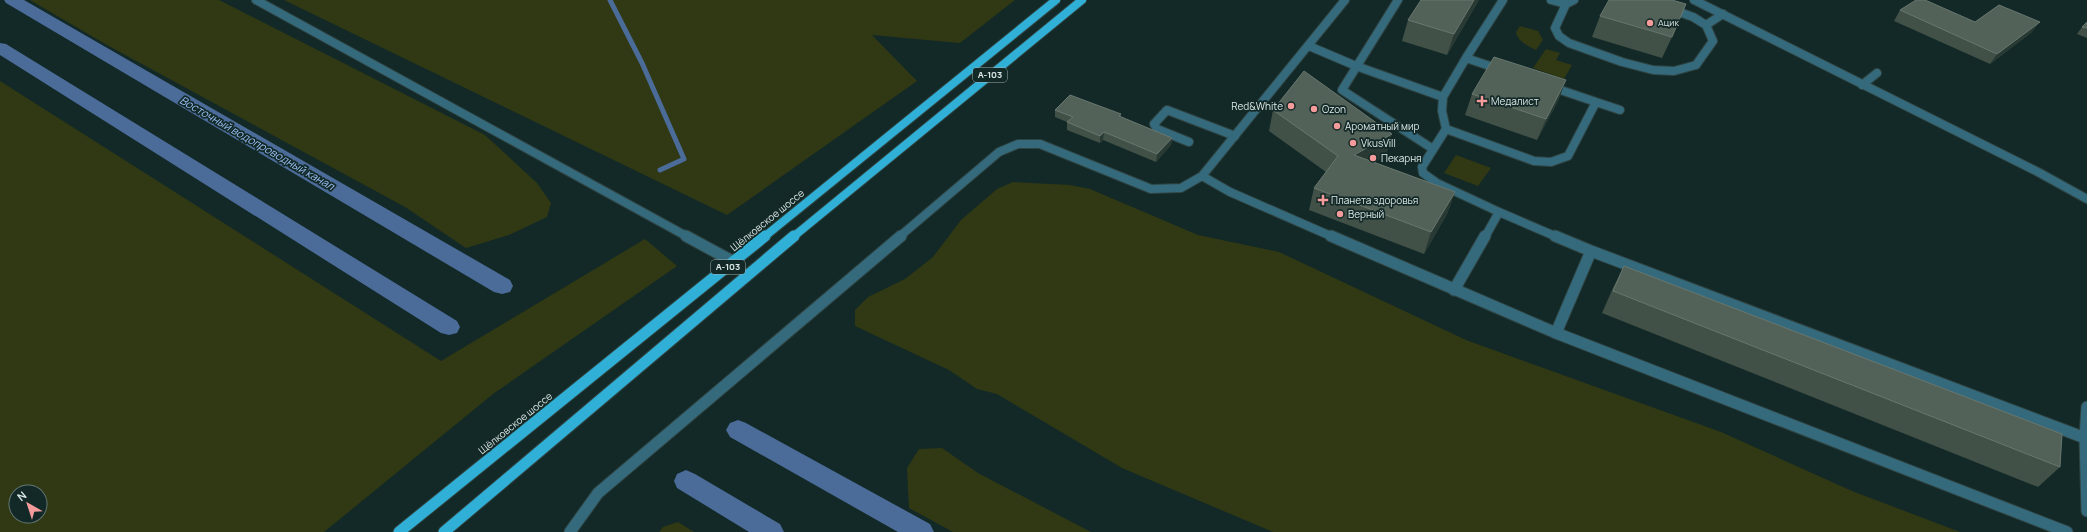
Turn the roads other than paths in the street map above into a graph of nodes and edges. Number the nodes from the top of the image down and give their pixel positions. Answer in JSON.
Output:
{"nodes":[{"id":1,"x":256,"y":0,"type":"edge"},
{"id":2,"x":1056,"y":0,"type":"edge"},
{"id":3,"x":1082,"y":0,"type":"edge"},
{"id":4,"x":1345,"y":0,"type":"edge"},
{"id":5,"x":1398,"y":0,"type":"edge"},
{"id":6,"x":1503,"y":0,"type":"edge"},
{"id":7,"x":1551,"y":0,"type":"edge"},
{"id":8,"x":1574,"y":0,"type":"edge"},
{"id":9,"x":1694,"y":0,"type":"edge"},
{"id":10,"x":1566,"y":4,"type":"junction"},
{"id":11,"x":1659,"y":6,"type":"edge"},
{"id":12,"x":1723,"y":14,"type":"junction"},
{"id":13,"x":1706,"y":25,"type":"junction"},
{"id":14,"x":1309,"y":46,"type":"junction"},
{"id":15,"x":1466,"y":58,"type":"junction"},
{"id":16,"x":1356,"y":66,"type":"junction"},
{"id":17,"x":1877,"y":73,"type":"dead end"},
{"id":18,"x":1862,"y":85,"type":"junction"},
{"id":19,"x":1443,"y":97,"type":"junction"},
{"id":20,"x":1596,"y":102,"type":"junction"},
{"id":21,"x":1620,"y":110,"type":"dead end"},
{"id":22,"x":1446,"y":129,"type":"junction"},
{"id":23,"x":1235,"y":136,"type":"junction"},
{"id":24,"x":1189,"y":142,"type":"dead end"},
{"id":25,"x":1433,"y":149,"type":"junction"},
{"id":26,"x":1202,"y":176,"type":"junction"},
{"id":27,"x":2087,"y":199,"type":"edge"},
{"id":28,"x":1499,"y":212,"type":"junction"},
{"id":29,"x":1591,"y":251,"type":"junction"},
{"id":30,"x":734,"y":262,"type":"junction"},
{"id":31,"x":1454,"y":290,"type":"junction"},
{"id":32,"x":1556,"y":333,"type":"junction"},
{"id":33,"x":2087,"y":407,"type":"edge"},
{"id":34,"x":2085,"y":438,"type":"junction"},
{"id":35,"x":2087,"y":511,"type":"edge"},
{"id":36,"x":399,"y":532,"type":"edge"},
{"id":37,"x":444,"y":532,"type":"edge"},
{"id":38,"x":570,"y":532,"type":"edge"},
{"id":39,"x":2067,"y":532,"type":"edge"}],
"edges":[{"from":1,"to":30,"type":"street"},
{"from":2,"to":30,"type":"main road","name":"Щёлковское шоссе","number":"А-103"},
{"from":3,"to":37,"type":"main road","number":"А-103"},
{"from":4,"to":14,"type":"street"},
{"from":5,"to":16,"type":"street"},
{"from":6,"to":15,"type":"street"},
{"from":7,"to":10,"type":"street"},
{"from":8,"to":10,"type":"street"},
{"from":9,"to":12,"type":"street"},
{"from":10,"to":13,"type":"street"},
{"from":11,"to":13,"type":"street"},
{"from":12,"to":13,"type":"street"},
{"from":12,"to":18,"type":"street"},
{"from":14,"to":16,"type":"street"},
{"from":14,"to":23,"type":"street"},
{"from":15,"to":19,"type":"street"},
{"from":15,"to":20,"type":"street"},
{"from":16,"to":19,"type":"street"},
{"from":16,"to":25,"type":"street"},
{"from":17,"to":18,"type":"street"},
{"from":18,"to":27,"type":"street"},
{"from":19,"to":22,"type":"street"},
{"from":20,"to":21,"type":"street"},
{"from":20,"to":22,"type":"street"},
{"from":22,"to":25,"type":"street"},
{"from":23,"to":24,"type":"street"},
{"from":23,"to":26,"type":"street"},
{"from":25,"to":28,"type":"street"},
{"from":26,"to":31,"type":"street"},
{"from":26,"to":38,"type":"street"},
{"from":28,"to":29,"type":"street"},
{"from":28,"to":31,"type":"street"},
{"from":29,"to":32,"type":"street"},
{"from":29,"to":34,"type":"street"},
{"from":30,"to":36,"type":"main road","name":"Щёлковское шоссе","number":"А-103"},
{"from":31,"to":32,"type":"street"},
{"from":32,"to":39,"type":"street"},
{"from":33,"to":34,"type":"street"},
{"from":34,"to":35,"type":"street"}]}
